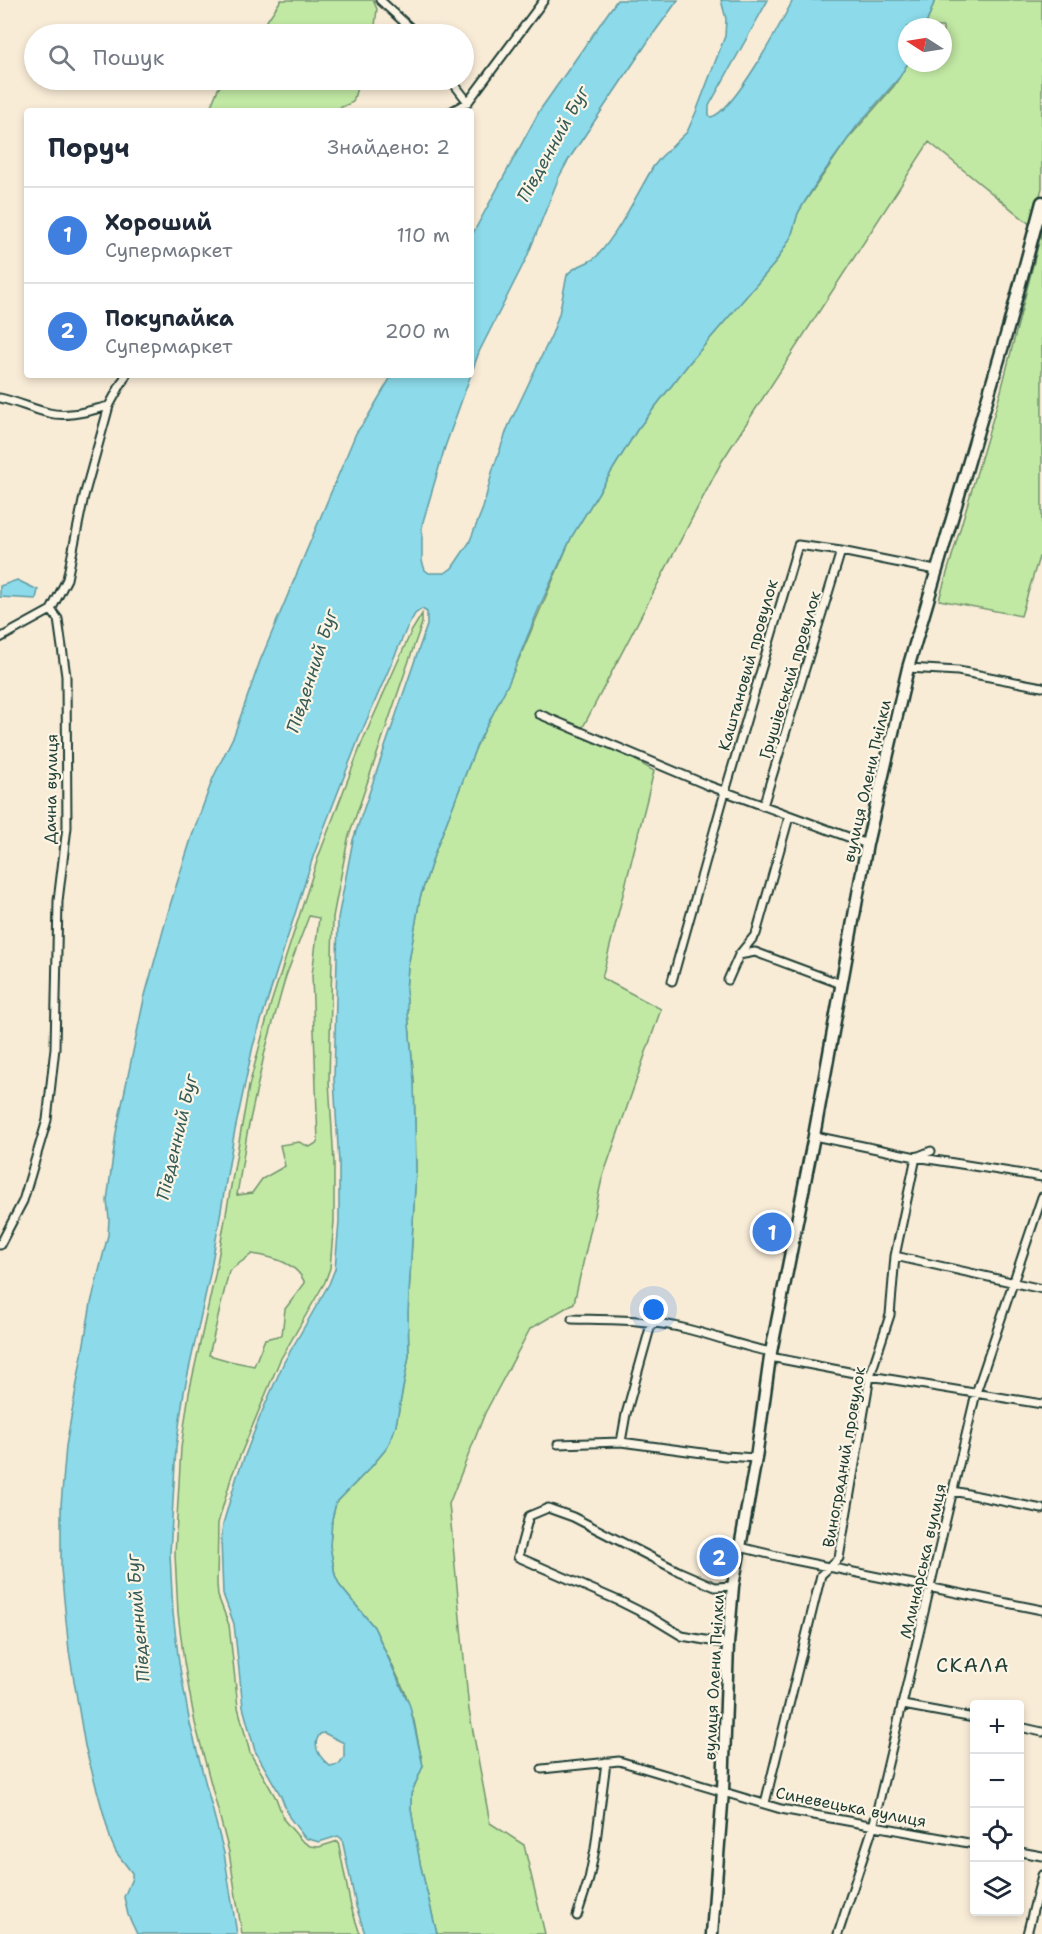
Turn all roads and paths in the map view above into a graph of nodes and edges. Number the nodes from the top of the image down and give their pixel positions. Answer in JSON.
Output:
{"nodes":[{"id":1,"x":380,"y":0,"type":"edge"},
{"id":2,"x":544,"y":0,"type":"edge"},
{"id":3,"x":406,"y":24,"type":"edge"},
{"id":4,"x":459,"y":90,"type":"edge"},
{"id":5,"x":468,"y":102,"type":"junction"},
{"id":6,"x":457,"y":108,"type":"edge"},
{"id":7,"x":1042,"y":202,"type":"edge"},
{"id":8,"x":124,"y":378,"type":"edge"},
{"id":9,"x":0,"y":398,"type":"edge"},
{"id":10,"x":109,"y":406,"type":"junction"},
{"id":11,"x":841,"y":551,"type":"junction"},
{"id":12,"x":935,"y":570,"type":"junction"},
{"id":13,"x":51,"y":610,"type":"junction"},
{"id":14,"x":0,"y":638,"type":"edge"},
{"id":15,"x":908,"y":668,"type":"junction"},
{"id":16,"x":1042,"y":687,"type":"edge"},
{"id":17,"x":539,"y":714,"type":"dead end"},
{"id":18,"x":725,"y":792,"type":"junction"},
{"id":19,"x":764,"y":806,"type":"junction"},
{"id":20,"x":789,"y":817,"type":"junction"},
{"id":21,"x":867,"y":844,"type":"junction"},
{"id":22,"x":739,"y":955,"type":"junction"},
{"id":23,"x":728,"y":980,"type":"dead end"},
{"id":24,"x":672,"y":981,"type":"dead end"},
{"id":25,"x":841,"y":984,"type":"junction"},
{"id":26,"x":814,"y":1136,"type":"junction"},
{"id":27,"x":931,"y":1151,"type":"dead end"},
{"id":28,"x":916,"y":1157,"type":"junction"},
{"id":29,"x":1042,"y":1177,"type":"edge"},
{"id":30,"x":1042,"y":1197,"type":"edge"},
{"id":31,"x":0,"y":1245,"type":"edge"},
{"id":32,"x":895,"y":1256,"type":"junction"},
{"id":33,"x":1013,"y":1284,"type":"junction"},
{"id":34,"x":1042,"y":1289,"type":"edge"},
{"id":35,"x":572,"y":1319,"type":"dead end"},
{"id":36,"x":652,"y":1322,"type":"junction"},
{"id":37,"x":771,"y":1354,"type":"junction"},
{"id":38,"x":870,"y":1376,"type":"junction"},
{"id":39,"x":976,"y":1393,"type":"junction"},
{"id":40,"x":1042,"y":1404,"type":"edge"},
{"id":41,"x":621,"y":1442,"type":"junction"},
{"id":42,"x":558,"y":1444,"type":"dead end"},
{"id":43,"x":756,"y":1458,"type":"junction"},
{"id":44,"x":953,"y":1491,"type":"junction"},
{"id":45,"x":1042,"y":1509,"type":"edge"},
{"id":46,"x":741,"y":1547,"type":"junction"},
{"id":47,"x":829,"y":1567,"type":"junction"},
{"id":48,"x":733,"y":1586,"type":"junction"},
{"id":49,"x":930,"y":1588,"type":"junction"},
{"id":50,"x":1042,"y":1611,"type":"edge"},
{"id":51,"x":728,"y":1644,"type":"junction"},
{"id":52,"x":903,"y":1705,"type":"junction"},
{"id":53,"x":970,"y":1717,"type":"edge"},
{"id":54,"x":1024,"y":1728,"type":"edge"},
{"id":55,"x":1042,"y":1732,"type":"edge"},
{"id":56,"x":606,"y":1762,"type":"junction"},
{"id":57,"x":542,"y":1769,"type":"dead end"},
{"id":58,"x":723,"y":1791,"type":"junction"},
{"id":59,"x":765,"y":1803,"type":"junction"},
{"id":60,"x":873,"y":1827,"type":"junction"},
{"id":61,"x":970,"y":1843,"type":"edge"},
{"id":62,"x":1024,"y":1853,"type":"edge"},
{"id":63,"x":1042,"y":1856,"type":"edge"},
{"id":64,"x":1042,"y":1875,"type":"edge"},
{"id":65,"x":578,"y":1916,"type":"dead end"},
{"id":66,"x":712,"y":1934,"type":"edge"},
{"id":67,"x":838,"y":1934,"type":"edge"},
{"id":68,"x":1027,"y":1934,"type":"edge"}],
"edges":[{"from":1,"to":3,"type":"street"},
{"from":2,"to":5,"type":"street"},
{"from":4,"to":5,"type":"street"},
{"from":5,"to":6,"type":"street"},
{"from":7,"to":12,"type":"street","name":"вулиця Олени Пчілки"},
{"from":8,"to":10,"type":"street"},
{"from":9,"to":10,"type":"street"},
{"from":10,"to":13,"type":"street"},
{"from":11,"to":12,"type":"street"},
{"from":11,"to":18,"type":"street","name":"Каштановий провулок"},
{"from":11,"to":19,"type":"street","name":"Грушівський провулок"},
{"from":12,"to":15,"type":"street","name":"вулиця Олени Пчілки"},
{"from":13,"to":14,"type":"street"},
{"from":13,"to":31,"type":"street","name":"Дачна вулиця"},
{"from":15,"to":16,"type":"street"},
{"from":15,"to":21,"type":"street","name":"вулиця Олени Пчілки"},
{"from":17,"to":18,"type":"street"},
{"from":18,"to":19,"type":"street"},
{"from":18,"to":24,"type":"street","name":"Каштановий провулок"},
{"from":19,"to":20,"type":"street"},
{"from":20,"to":21,"type":"street"},
{"from":20,"to":22,"type":"street"},
{"from":21,"to":25,"type":"street","name":"вулиця Олени Пчілки"},
{"from":22,"to":23,"type":"street"},
{"from":22,"to":25,"type":"street"},
{"from":25,"to":26,"type":"street","name":"вулиця Олени Пчілки"},
{"from":26,"to":28,"type":"street"},
{"from":26,"to":37,"type":"street","name":"вулиця Олени Пчілки"},
{"from":27,"to":28,"type":"street"},
{"from":28,"to":29,"type":"street"},
{"from":28,"to":32,"type":"street","name":"Виноградний провулок"},
{"from":30,"to":33,"type":"street","name":"Млинарська вулиця"},
{"from":32,"to":33,"type":"street"},
{"from":32,"to":38,"type":"street","name":"Виноградний провулок"},
{"from":33,"to":34,"type":"street"},
{"from":33,"to":39,"type":"street","name":"Млинарська вулиця"},
{"from":35,"to":36,"type":"street"},
{"from":36,"to":37,"type":"street"},
{"from":36,"to":41,"type":"street"},
{"from":37,"to":38,"type":"street"},
{"from":37,"to":43,"type":"street","name":"вулиця Олени Пчілки"},
{"from":38,"to":39,"type":"street"},
{"from":38,"to":47,"type":"street","name":"Виноградний провулок"},
{"from":39,"to":40,"type":"street"},
{"from":39,"to":44,"type":"street","name":"Млинарська вулиця"},
{"from":41,"to":42,"type":"street"},
{"from":41,"to":43,"type":"street"},
{"from":43,"to":46,"type":"street","name":"вулиця Олени Пчілки"},
{"from":44,"to":45,"type":"street"},
{"from":44,"to":49,"type":"street","name":"Млинарська вулиця"},
{"from":46,"to":47,"type":"street"},
{"from":46,"to":48,"type":"street","name":"вулиця Олени Пчілки"},
{"from":47,"to":49,"type":"street"},
{"from":47,"to":59,"type":"street","name":"Виноградний провулок"},
{"from":48,"to":51,"type":"street","name":"вулиця Олени Пчілки"},
{"from":48,"to":51,"type":"street"},
{"from":49,"to":50,"type":"street"},
{"from":49,"to":52,"type":"street","name":"Млинарська вулиця"},
{"from":51,"to":58,"type":"street","name":"вулиця Олени Пчілки"},
{"from":52,"to":53,"type":"street"},
{"from":52,"to":60,"type":"street","name":"Млинарська вулиця"},
{"from":54,"to":55,"type":"street"},
{"from":56,"to":57,"type":"street","name":"Синевецька вулиця"},
{"from":56,"to":58,"type":"street","name":"Синевецька вулиця"},
{"from":56,"to":65,"type":"street"},
{"from":58,"to":59,"type":"street","name":"Синевецька вулиця"},
{"from":58,"to":66,"type":"street","name":"вулиця Олени Пчілки"},
{"from":59,"to":60,"type":"street","name":"Синевецька вулиця"},
{"from":60,"to":61,"type":"street","name":"Синевецька вулиця"},
{"from":60,"to":67,"type":"street","name":"Млинарська вулиця"},
{"from":62,"to":63,"type":"street"},
{"from":64,"to":68,"type":"street"}]}
